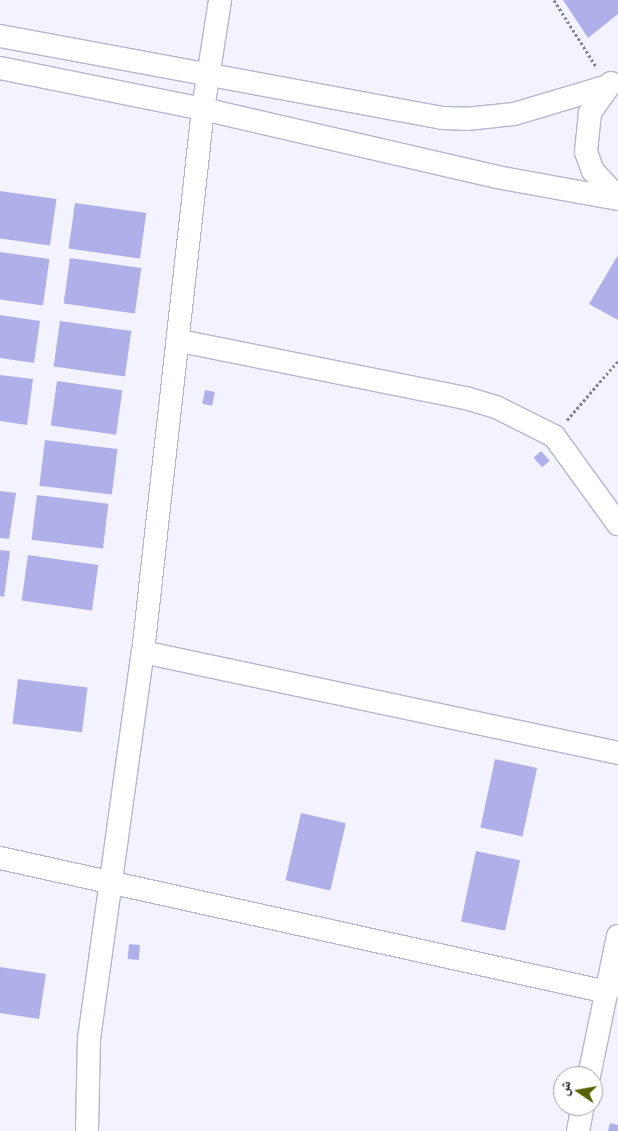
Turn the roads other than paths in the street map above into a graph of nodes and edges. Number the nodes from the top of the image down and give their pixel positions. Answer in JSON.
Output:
{"nodes":[{"id":1,"x":220,"y":0,"type":"edge"},
{"id":2,"x":0,"y":36,"type":"edge"},
{"id":3,"x":0,"y":68,"type":"edge"},
{"id":4,"x":209,"y":76,"type":"junction"},
{"id":5,"x":613,"y":82,"type":"edge"},
{"id":6,"x":203,"y":110,"type":"junction"},
{"id":7,"x":618,"y":198,"type":"edge"},
{"id":8,"x":180,"y":341,"type":"junction"},
{"id":9,"x":618,"y":524,"type":"edge"},
{"id":10,"x":143,"y":652,"type":"junction"},
{"id":11,"x":618,"y":753,"type":"edge"},
{"id":12,"x":0,"y":858,"type":"edge"},
{"id":13,"x":110,"y":880,"type":"junction"},
{"id":14,"x":618,"y":936,"type":"edge"},
{"id":15,"x":607,"y":992,"type":"junction"},
{"id":16,"x":592,"y":1066,"type":"edge"},
{"id":17,"x":581,"y":1116,"type":"edge"},
{"id":18,"x":87,"y":1131,"type":"edge"},
{"id":19,"x":578,"y":1131,"type":"edge"}],
"edges":[{"from":1,"to":4,"type":"street"},
{"from":2,"to":4,"type":"street"},
{"from":3,"to":6,"type":"street"},
{"from":4,"to":5,"type":"street"},
{"from":4,"to":6,"type":"street"},
{"from":5,"to":7,"type":"street"},
{"from":6,"to":7,"type":"street"},
{"from":6,"to":8,"type":"street"},
{"from":8,"to":9,"type":"street"},
{"from":8,"to":10,"type":"street"},
{"from":10,"to":11,"type":"street"},
{"from":10,"to":13,"type":"street"},
{"from":12,"to":13,"type":"street"},
{"from":13,"to":15,"type":"street"},
{"from":13,"to":18,"type":"street"},
{"from":14,"to":15,"type":"street"},
{"from":15,"to":16,"type":"street"},
{"from":17,"to":19,"type":"street"}]}
